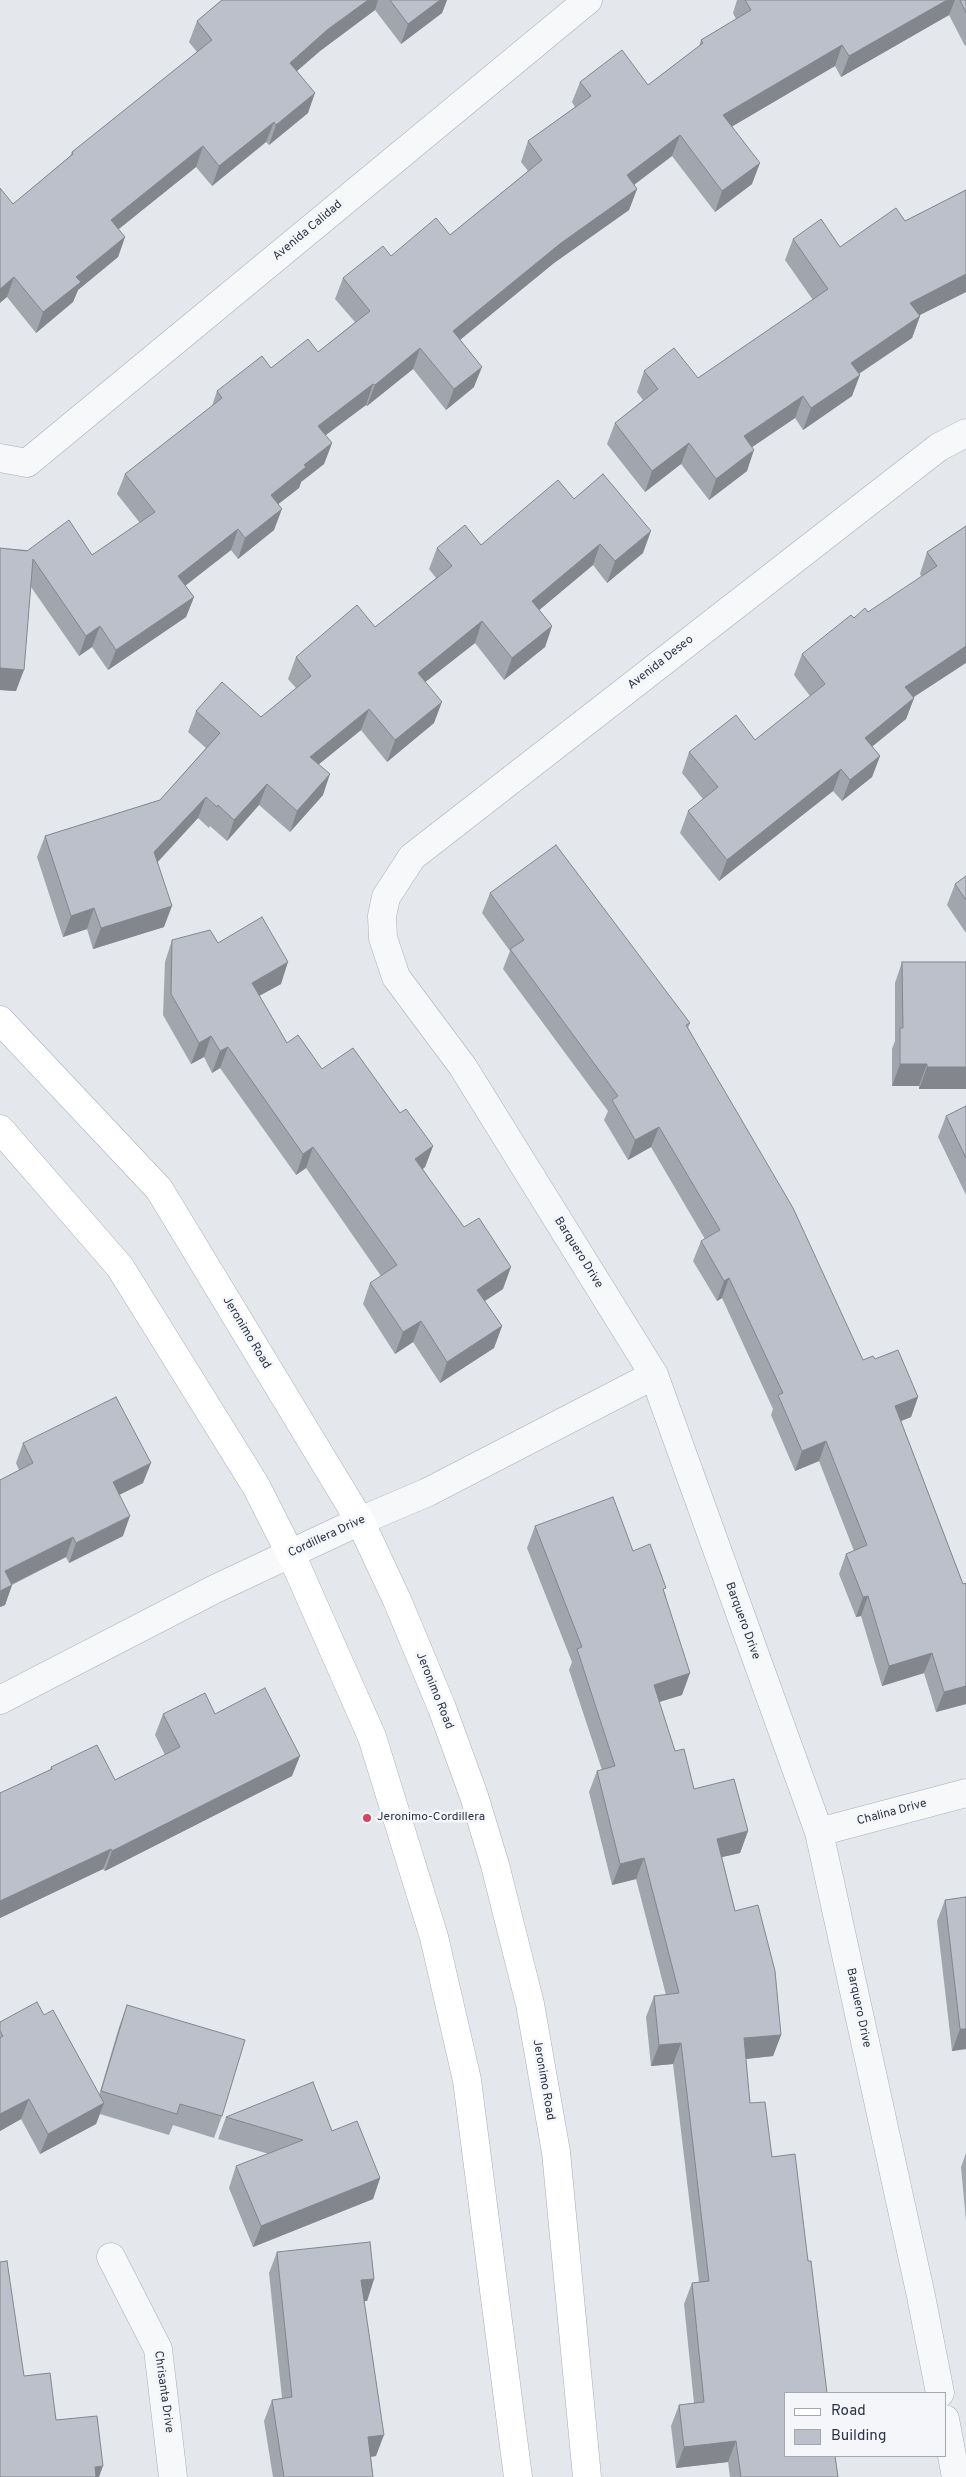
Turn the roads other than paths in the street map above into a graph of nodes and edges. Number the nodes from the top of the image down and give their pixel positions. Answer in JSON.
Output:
{"nodes":[{"id":1,"x":588,"y":0,"type":"edge"},
{"id":2,"x":966,"y":433,"type":"edge"},
{"id":3,"x":0,"y":458,"type":"edge"},
{"id":4,"x":382,"y":916,"type":"joint"},
{"id":5,"x":0,"y":1020,"type":"edge"},
{"id":6,"x":0,"y":1130,"type":"edge"},
{"id":7,"x":654,"y":1375,"type":"junction"},
{"id":8,"x":360,"y":1521,"type":"junction"},
{"id":9,"x":291,"y":1554,"type":"junction"},
{"id":10,"x":0,"y":1700,"type":"edge"},
{"id":11,"x":966,"y":1793,"type":"edge"},
{"id":12,"x":819,"y":1832,"type":"junction"},
{"id":13,"x":111,"y":2257,"type":"dead end"},
{"id":14,"x":940,"y":2392,"type":"edge"},
{"id":15,"x":946,"y":2424,"type":"edge"},
{"id":16,"x":173,"y":2477,"type":"edge"},
{"id":17,"x":518,"y":2477,"type":"edge"},
{"id":18,"x":587,"y":2477,"type":"edge"},
{"id":19,"x":956,"y":2477,"type":"edge"}],
"edges":[{"from":1,"to":3,"type":"street","name":"Avenida Calidad"},
{"from":2,"to":4,"type":"street","name":"Avenida Deseo"},
{"from":4,"to":7,"type":"street","name":"Barquero Drive"},
{"from":5,"to":8,"type":"main road","name":"Jeronimo Road"},
{"from":6,"to":9,"type":"main road"},
{"from":7,"to":8,"type":"street","name":"Cordillera Drive"},
{"from":7,"to":12,"type":"street","name":"Barquero Drive"},
{"from":8,"to":9,"type":"street","name":"Cordillera Drive"},
{"from":8,"to":18,"type":"main road","name":"Jeronimo Road"},
{"from":9,"to":10,"type":"street","name":"Cordillera Drive"},
{"from":9,"to":17,"type":"main road"},
{"from":11,"to":12,"type":"street","name":"Chalina Drive"},
{"from":12,"to":14,"type":"street","name":"Barquero Drive"},
{"from":13,"to":16,"type":"street","name":"Chrisanta Drive"},
{"from":15,"to":19,"type":"street"}]}
